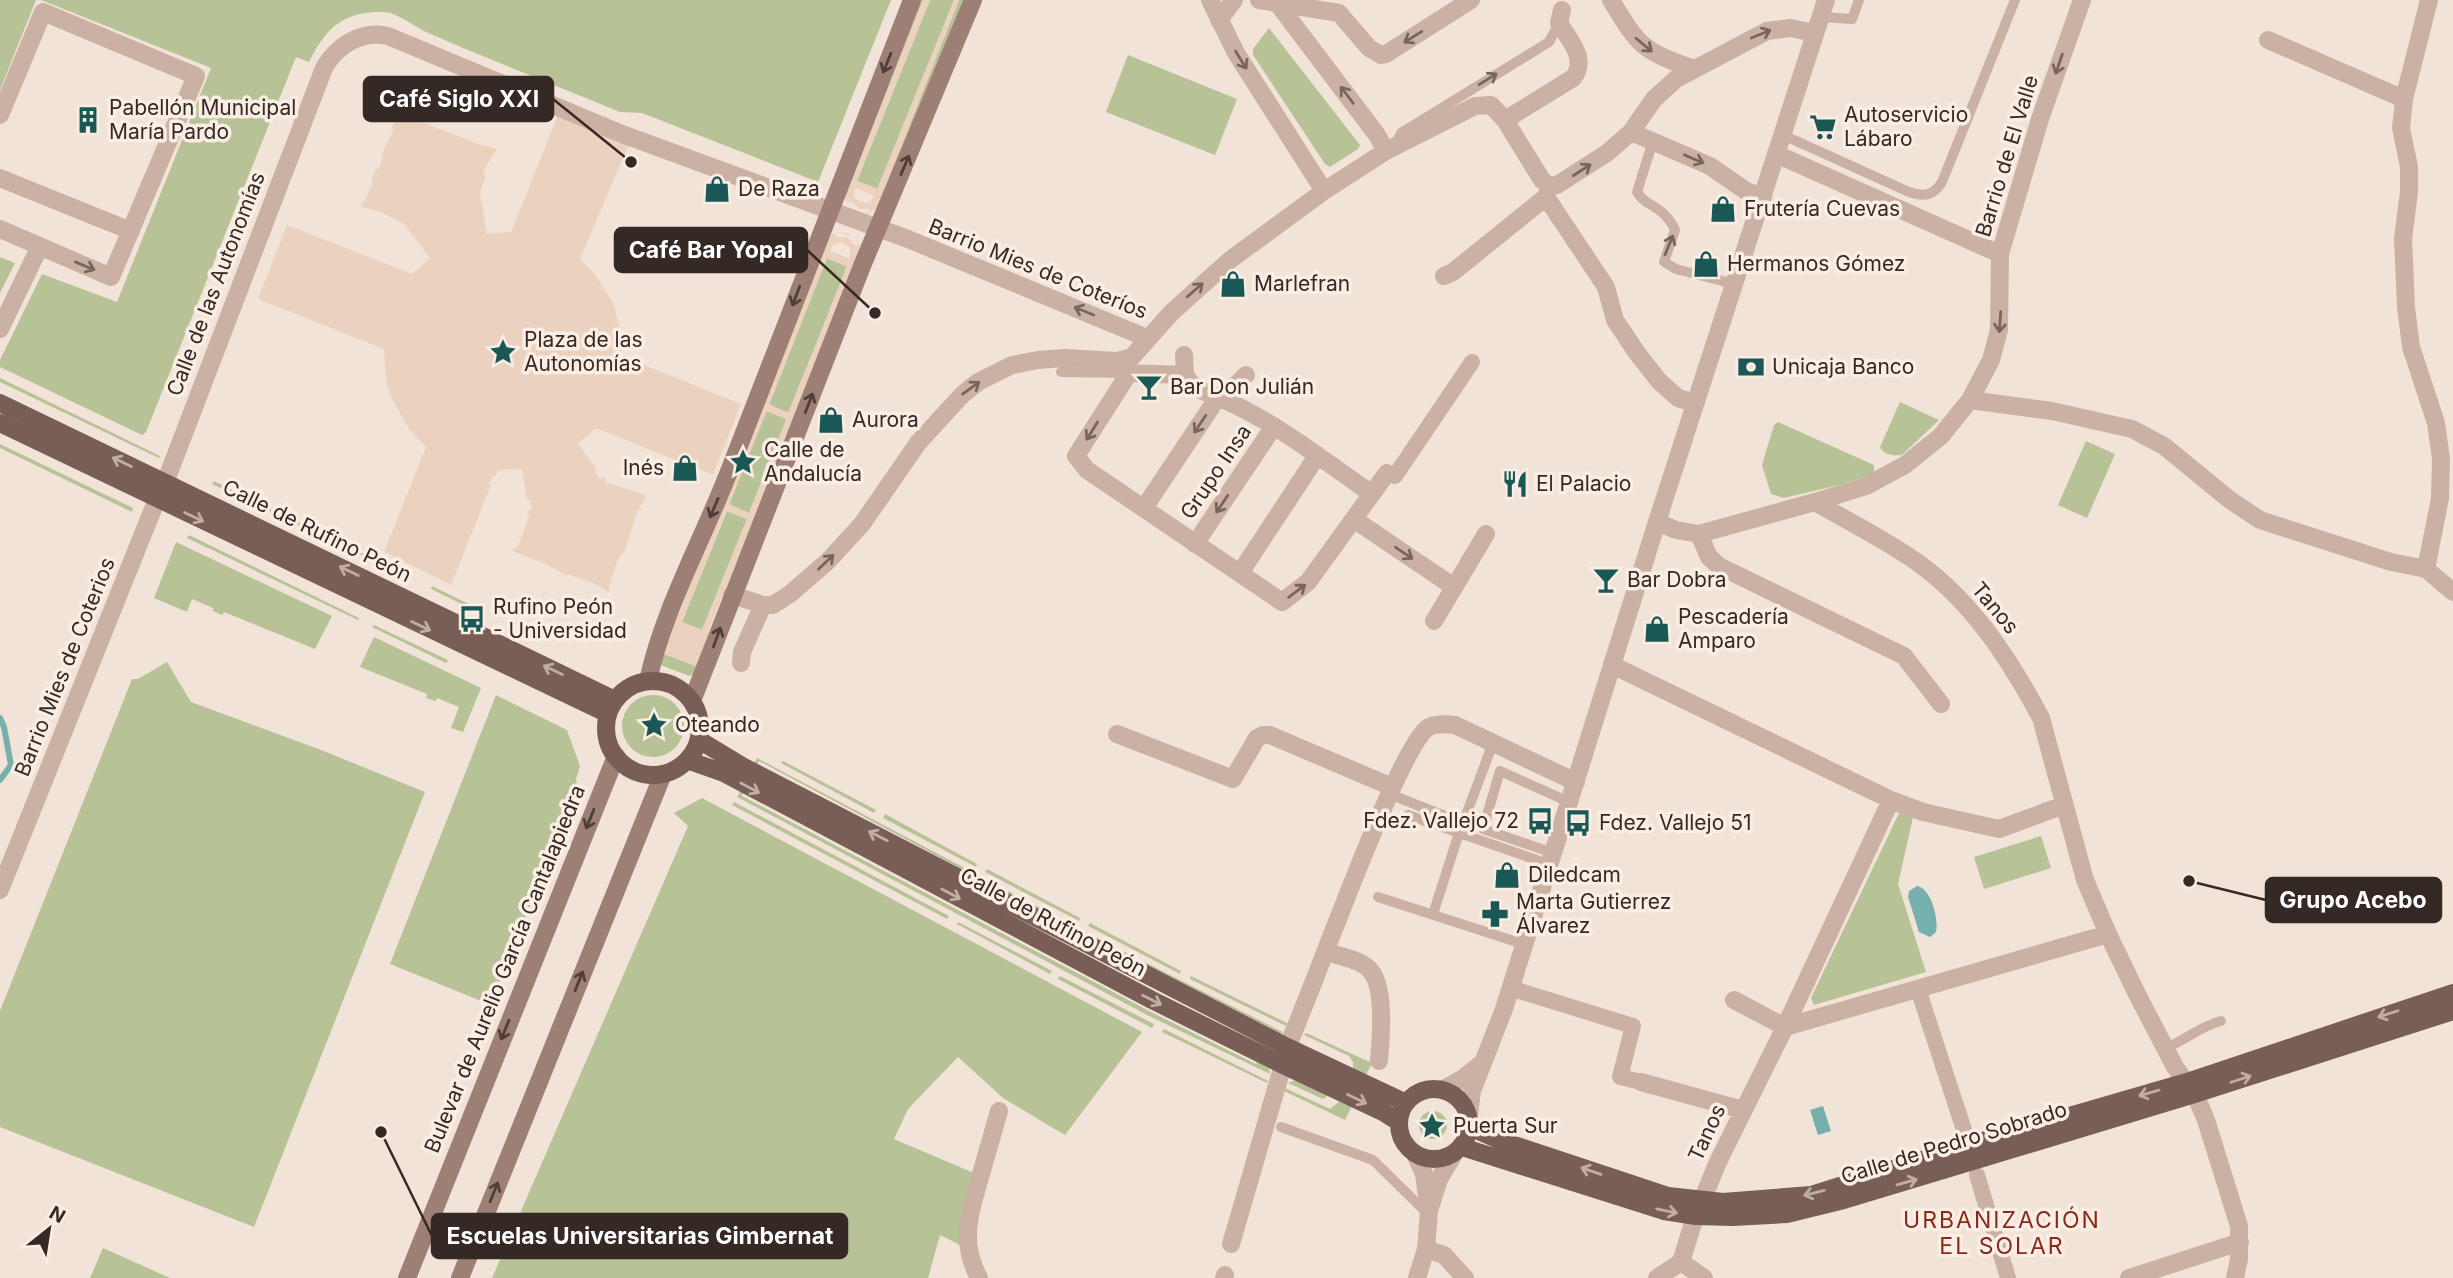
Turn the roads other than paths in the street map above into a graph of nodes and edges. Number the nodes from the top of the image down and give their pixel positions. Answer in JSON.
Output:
{"nodes":[{"id":1,"x":912,"y":0,"type":"edge"},
{"id":2,"x":973,"y":0,"type":"edge"},
{"id":3,"x":1210,"y":0,"type":"edge"},
{"id":4,"x":1234,"y":0,"type":"edge"},
{"id":5,"x":1259,"y":0,"type":"edge"},
{"id":6,"x":1471,"y":0,"type":"edge"},
{"id":7,"x":1611,"y":0,"type":"edge"},
{"id":8,"x":1859,"y":0,"type":"edge"},
{"id":9,"x":2015,"y":0,"type":"edge"},
{"id":10,"x":2082,"y":0,"type":"edge"},
{"id":11,"x":2429,"y":0,"type":"edge"},
{"id":12,"x":1280,"y":2,"type":"edge"},
{"id":13,"x":1563,"y":8,"type":"edge"},
{"id":14,"x":1821,"y":17,"type":"edge"},
{"id":15,"x":1220,"y":20,"type":"junction"},
{"id":16,"x":2268,"y":40,"type":"dead end"},
{"id":17,"x":1694,"y":69,"type":"junction"},
{"id":18,"x":2404,"y":99,"type":"junction"},
{"id":19,"x":0,"y":115,"type":"edge"},
{"id":20,"x":1505,"y":120,"type":"junction"},
{"id":21,"x":1631,"y":132,"type":"junction"},
{"id":22,"x":1783,"y":135,"type":"junction"},
{"id":23,"x":1653,"y":141,"type":"junction"},
{"id":24,"x":1391,"y":149,"type":"junction"},
{"id":25,"x":1776,"y":154,"type":"junction"},
{"id":26,"x":0,"y":178,"type":"edge"},
{"id":27,"x":1324,"y":191,"type":"junction"},
{"id":28,"x":1547,"y":192,"type":"junction"},
{"id":29,"x":1763,"y":197,"type":"junction"},
{"id":30,"x":827,"y":214,"type":"junction"},
{"id":31,"x":0,"y":229,"type":"edge"},
{"id":32,"x":131,"y":231,"type":"junction"},
{"id":33,"x":876,"y":233,"type":"junction"},
{"id":34,"x":40,"y":246,"type":"junction"},
{"id":35,"x":2000,"y":254,"type":"junction"},
{"id":36,"x":1444,"y":276,"type":"dead end"},
{"id":37,"x":1734,"y":284,"type":"junction"},
{"id":38,"x":0,"y":329,"type":"edge"},
{"id":39,"x":1147,"y":338,"type":"junction"},
{"id":40,"x":1184,"y":355,"type":"dead end"},
{"id":41,"x":1472,"y":362,"type":"dead end"},
{"id":42,"x":1060,"y":372,"type":"dead end"},
{"id":43,"x":1129,"y":373,"type":"junction"},
{"id":44,"x":1185,"y":375,"type":"junction"},
{"id":45,"x":1246,"y":375,"type":"dead end"},
{"id":46,"x":1218,"y":397,"type":"junction"},
{"id":47,"x":1970,"y":400,"type":"junction"},
{"id":48,"x":0,"y":403,"type":"edge"},
{"id":49,"x":1695,"y":403,"type":"junction"},
{"id":50,"x":0,"y":423,"type":"edge"},
{"id":51,"x":1274,"y":426,"type":"junction"},
{"id":52,"x":1317,"y":456,"type":"junction"},
{"id":53,"x":1391,"y":475,"type":"joint"},
{"id":54,"x":161,"y":491,"type":"junction"},
{"id":55,"x":1372,"y":494,"type":"junction"},
{"id":56,"x":1815,"y":502,"type":"junction"},
{"id":57,"x":1144,"y":508,"type":"junction"},
{"id":58,"x":1355,"y":520,"type":"junction"},
{"id":59,"x":1657,"y":522,"type":"junction"},
{"id":60,"x":1486,"y":534,"type":"dead end"},
{"id":61,"x":1699,"y":534,"type":"junction"},
{"id":62,"x":1195,"y":544,"type":"junction"},
{"id":63,"x":2426,"y":569,"type":"junction"},
{"id":64,"x":1240,"y":573,"type":"junction"},
{"id":65,"x":1454,"y":587,"type":"junction"},
{"id":66,"x":2453,"y":592,"type":"edge"},
{"id":67,"x":732,"y":596,"type":"junction"},
{"id":68,"x":768,"y":605,"type":"junction"},
{"id":69,"x":1434,"y":621,"type":"dead end"},
{"id":70,"x":741,"y":663,"type":"dead end"},
{"id":71,"x":1612,"y":665,"type":"junction"},
{"id":72,"x":648,"y":681,"type":"junction"},
{"id":73,"x":692,"y":701,"type":"junction"},
{"id":74,"x":1941,"y":704,"type":"dead end"},
{"id":75,"x":611,"y":707,"type":"junction"},
{"id":76,"x":1116,"y":734,"type":"dead end"},
{"id":77,"x":699,"y":740,"type":"junction"},
{"id":78,"x":1493,"y":743,"type":"junction"},
{"id":79,"x":616,"y":756,"type":"junction"},
{"id":80,"x":687,"y":760,"type":"junction"},
{"id":81,"x":663,"y":774,"type":"junction"},
{"id":82,"x":1576,"y":782,"type":"junction"},
{"id":83,"x":1391,"y":791,"type":"junction"},
{"id":84,"x":1891,"y":800,"type":"junction"},
{"id":85,"x":1569,"y":802,"type":"junction"},
{"id":86,"x":2064,"y":805,"type":"junction"},
{"id":87,"x":1408,"y":814,"type":"dead end"},
{"id":88,"x":1459,"y":833,"type":"junction"},
{"id":89,"x":1550,"y":858,"type":"junction"},
{"id":90,"x":0,"y":890,"type":"edge"},
{"id":91,"x":1378,"y":897,"type":"dead end"},
{"id":92,"x":1433,"y":914,"type":"junction"},
{"id":93,"x":2108,"y":934,"type":"junction"},
{"id":94,"x":1523,"y":944,"type":"junction"},
{"id":95,"x":1326,"y":952,"type":"junction"},
{"id":96,"x":1510,"y":988,"type":"junction"},
{"id":97,"x":1918,"y":989,"type":"junction"},
{"id":98,"x":2453,"y":993,"type":"edge"},
{"id":99,"x":1734,"y":1000,"type":"dead end"},
{"id":100,"x":2453,"y":1011,"type":"edge"},
{"id":101,"x":2221,"y":1021,"type":"dead end"},
{"id":102,"x":1785,"y":1027,"type":"junction"},
{"id":103,"x":2165,"y":1048,"type":"junction"},
{"id":104,"x":1285,"y":1056,"type":"junction"},
{"id":105,"x":1379,"y":1061,"type":"dead end"},
{"id":106,"x":1482,"y":1063,"type":"junction"},
{"id":107,"x":1641,"y":1082,"type":"joint"},
{"id":108,"x":2191,"y":1088,"type":"junction"},
{"id":109,"x":1442,"y":1090,"type":"junction"},
{"id":110,"x":1406,"y":1103,"type":"junction"},
{"id":111,"x":1743,"y":1110,"type":"junction"},
{"id":112,"x":999,"y":1111,"type":"dead end"},
{"id":113,"x":1399,"y":1122,"type":"junction"},
{"id":114,"x":1469,"y":1122,"type":"junction"},
{"id":115,"x":1281,"y":1127,"type":"dead end"},
{"id":116,"x":1967,"y":1139,"type":"dead end"},
{"id":117,"x":1458,"y":1151,"type":"junction"},
{"id":118,"x":1415,"y":1154,"type":"junction"},
{"id":119,"x":1977,"y":1175,"type":"dead end"},
{"id":120,"x":1699,"y":1208,"type":"junction"},
{"id":121,"x":1429,"y":1213,"type":"junction"},
{"id":122,"x":2240,"y":1242,"type":"junction"},
{"id":123,"x":1231,"y":1244,"type":"dead end"},
{"id":124,"x":1426,"y":1249,"type":"junction"},
{"id":125,"x":1681,"y":1262,"type":"junction"},
{"id":126,"x":407,"y":1278,"type":"edge"},
{"id":127,"x":460,"y":1278,"type":"edge"},
{"id":128,"x":979,"y":1278,"type":"edge"},
{"id":129,"x":1417,"y":1278,"type":"edge"},
{"id":130,"x":1465,"y":1278,"type":"edge"},
{"id":131,"x":1657,"y":1278,"type":"edge"},
{"id":132,"x":1704,"y":1278,"type":"edge"},
{"id":133,"x":2008,"y":1278,"type":"edge"},
{"id":134,"x":2129,"y":1278,"type":"edge"},
{"id":135,"x":2235,"y":1278,"type":"edge"}],
"edges":[{"from":1,"to":30,"type":"main road","one_way":true},
{"from":33,"to":2,"type":"main road","one_way":true},
{"from":3,"to":15,"type":"street"},
{"from":4,"to":15,"type":"street"},
{"from":5,"to":12,"type":"street"},
{"from":6,"to":12,"type":"street","one_way":true},
{"from":7,"to":17,"type":"street","one_way":true},
{"from":8,"to":14,"type":"lane"},
{"from":9,"to":22,"type":"lane"},
{"from":10,"to":35,"type":"street","name":"Barrio de El Valle","one_way":true},
{"from":11,"to":18,"type":"street"},
{"from":24,"to":12,"type":"street","one_way":true},
{"from":13,"to":20,"type":"street"},
{"from":24,"to":13,"type":"lane","one_way":true},
{"from":17,"to":14,"type":"street","one_way":true},
{"from":14,"to":22,"type":"street"},
{"from":15,"to":27,"type":"street","one_way":true},
{"from":16,"to":18,"type":"street"},
{"from":17,"to":21,"type":"street"},
{"from":18,"to":63,"type":"street"},
{"from":19,"to":32,"type":"street"},
{"from":20,"to":24,"type":"street"},
{"from":20,"to":28,"type":"street"},
{"from":21,"to":23,"type":"street"},
{"from":28,"to":21,"type":"street","one_way":true},
{"from":22,"to":25,"type":"street"},
{"from":23,"to":29,"type":"street","one_way":true},
{"from":37,"to":23,"type":"lane","one_way":true},
{"from":24,"to":27,"type":"street"},
{"from":25,"to":29,"type":"street"},
{"from":25,"to":35,"type":"street"},
{"from":26,"to":32,"type":"street"},
{"from":39,"to":27,"type":"street","one_way":true},
{"from":28,"to":36,"type":"street"},
{"from":28,"to":49,"type":"street"},
{"from":29,"to":37,"type":"street"},
{"from":30,"to":33,"type":"street"},
{"from":30,"to":54,"type":"street","name":"Calle de las Autonomías"},
{"from":30,"to":72,"type":"main road","one_way":true},
{"from":31,"to":34,"type":"street"},
{"from":34,"to":32,"type":"street","one_way":true},
{"from":39,"to":33,"type":"street","name":"Barrio Mies de Coteríos","one_way":true},
{"from":67,"to":33,"type":"main road","one_way":true},
{"from":34,"to":38,"type":"street"},
{"from":35,"to":47,"type":"street","name":"Barrio de El Valle","one_way":true},
{"from":37,"to":49,"type":"street"},
{"from":68,"to":39,"type":"street","name":"Barrio Mies de Coteríos","one_way":true},
{"from":40,"to":44,"type":"street"},
{"from":41,"to":53,"type":"street"},
{"from":42,"to":43,"type":"lane"},
{"from":43,"to":44,"type":"street"},
{"from":43,"to":57,"type":"street","name":"Grupo Insa","one_way":true},
{"from":44,"to":46,"type":"street","name":"Grupo Insa"},
{"from":45,"to":46,"type":"street","name":"Grupo Insa"},
{"from":46,"to":51,"type":"street","name":"Grupo Insa"},
{"from":46,"to":57,"type":"street","name":"Grupo Insa","one_way":true},
{"from":47,"to":56,"type":"street"},
{"from":47,"to":63,"type":"street"},
{"from":54,"to":48,"type":"main road","name":"Calle de Rufino Peón","one_way":true},
{"from":49,"to":59,"type":"street"},
{"from":50,"to":54,"type":"main road","name":"Calle de Rufino Peón"},
{"from":51,"to":52,"type":"street","name":"Grupo Insa"},
{"from":51,"to":62,"type":"street","name":"Grupo Insa","one_way":true},
{"from":52,"to":55,"type":"street","name":"Grupo Insa"},
{"from":52,"to":64,"type":"street"},
{"from":53,"to":55,"type":"street","name":"Grupo Insa"},
{"from":54,"to":75,"type":"main road","name":"Calle de Rufino Peón"},
{"from":54,"to":90,"type":"street","name":"Barrio Mies de Coterios"},
{"from":55,"to":58,"type":"street","name":"Grupo Insa"},
{"from":56,"to":61,"type":"street"},
{"from":56,"to":86,"type":"street","name":"Tanos"},
{"from":57,"to":62,"type":"street","name":"Grupo Insa"},
{"from":64,"to":58,"type":"street","name":"Grupo Insa","one_way":true},
{"from":58,"to":65,"type":"street","one_way":true},
{"from":59,"to":61,"type":"street"},
{"from":59,"to":71,"type":"street"},
{"from":60,"to":65,"type":"street"},
{"from":61,"to":74,"type":"street"},
{"from":62,"to":64,"type":"street","name":"Grupo Insa"},
{"from":63,"to":66,"type":"street"},
{"from":65,"to":69,"type":"street"},
{"from":67,"to":68,"type":"street"},
{"from":73,"to":67,"type":"main road","one_way":true},
{"from":68,"to":70,"type":"street"},
{"from":71,"to":82,"type":"street"},
{"from":71,"to":84,"type":"street"},
{"from":72,"to":73,"type":"main road"},
{"from":72,"to":75,"type":"main road"},
{"from":73,"to":77,"type":"main road"},
{"from":75,"to":79,"type":"main road"},
{"from":76,"to":83,"type":"street"},
{"from":77,"to":80,"type":"main road"},
{"from":104,"to":77,"type":"main road","name":"Calle de Rufino Peón","one_way":true},
{"from":78,"to":82,"type":"street"},
{"from":78,"to":83,"type":"street"},
{"from":78,"to":83,"type":"lane"},
{"from":79,"to":81,"type":"main road"},
{"from":79,"to":126,"type":"main road","name":"Bulevar de Aurelio García Cantalapiedra","one_way":true},
{"from":80,"to":81,"type":"main road"},
{"from":80,"to":104,"type":"main road","name":"Calle de Rufino Peón","one_way":true},
{"from":127,"to":81,"type":"main road","one_way":true},
{"from":82,"to":85,"type":"street"},
{"from":83,"to":95,"type":"street"},
{"from":84,"to":86,"type":"street"},
{"from":84,"to":102,"type":"street","name":"Tanos"},
{"from":85,"to":89,"type":"street"},
{"from":85,"to":89,"type":"lane"},
{"from":86,"to":93,"type":"street","name":"Tanos"},
{"from":87,"to":88,"type":"lane"},
{"from":88,"to":89,"type":"lane"},
{"from":88,"to":92,"type":"lane"},
{"from":89,"to":94,"type":"street"},
{"from":91,"to":92,"type":"lane"},
{"from":92,"to":94,"type":"lane"},
{"from":93,"to":97,"type":"street"},
{"from":93,"to":103,"type":"street","name":"Tanos"},
{"from":94,"to":96,"type":"street"},
{"from":95,"to":104,"type":"street"},
{"from":95,"to":105,"type":"street"},
{"from":96,"to":106,"type":"street"},
{"from":96,"to":107,"type":"street"},
{"from":97,"to":102,"type":"street"},
{"from":97,"to":116,"type":"street"},
{"from":98,"to":108,"type":"main road","name":"Calle de Pedro Sobrado","one_way":true},
{"from":99,"to":102,"type":"street"},
{"from":108,"to":100,"type":"main road","name":"Calle de Pedro Sobrado","one_way":true},
{"from":101,"to":103,"type":"lane"},
{"from":102,"to":111,"type":"street","name":"Tanos"},
{"from":103,"to":108,"type":"street","name":"Tanos"},
{"from":104,"to":110,"type":"main road","name":"Calle de Rufino Peón"},
{"from":104,"to":113,"type":"main road","name":"Calle de Rufino Peón","one_way":true},
{"from":104,"to":123,"type":"street"},
{"from":106,"to":109,"type":"street"},
{"from":106,"to":114,"type":"street"},
{"from":107,"to":111,"type":"street"},
{"from":108,"to":120,"type":"main road","name":"Calle de Pedro Sobrado"},
{"from":108,"to":122,"type":"street"},
{"from":109,"to":110,"type":"main road"},
{"from":109,"to":114,"type":"main road"},
{"from":110,"to":113,"type":"main road"},
{"from":111,"to":120,"type":"street","name":"Tanos"},
{"from":112,"to":128,"type":"street"},
{"from":113,"to":118,"type":"main road"},
{"from":114,"to":117,"type":"main road"},
{"from":120,"to":114,"type":"main road","name":"Calle de Pedro Sobrado","one_way":true},
{"from":115,"to":121,"type":"lane"},
{"from":117,"to":118,"type":"main road"},
{"from":117,"to":120,"type":"main road","name":"Calle de Pedro Sobrado","one_way":true},
{"from":117,"to":121,"type":"street"},
{"from":118,"to":121,"type":"street"},
{"from":119,"to":133,"type":"street"},
{"from":120,"to":125,"type":"street","name":"Tanos"},
{"from":121,"to":124,"type":"street"},
{"from":122,"to":134,"type":"street"},
{"from":122,"to":135,"type":"street"},
{"from":124,"to":129,"type":"street"},
{"from":124,"to":130,"type":"street"},
{"from":125,"to":131,"type":"street"},
{"from":125,"to":132,"type":"street"}]}
